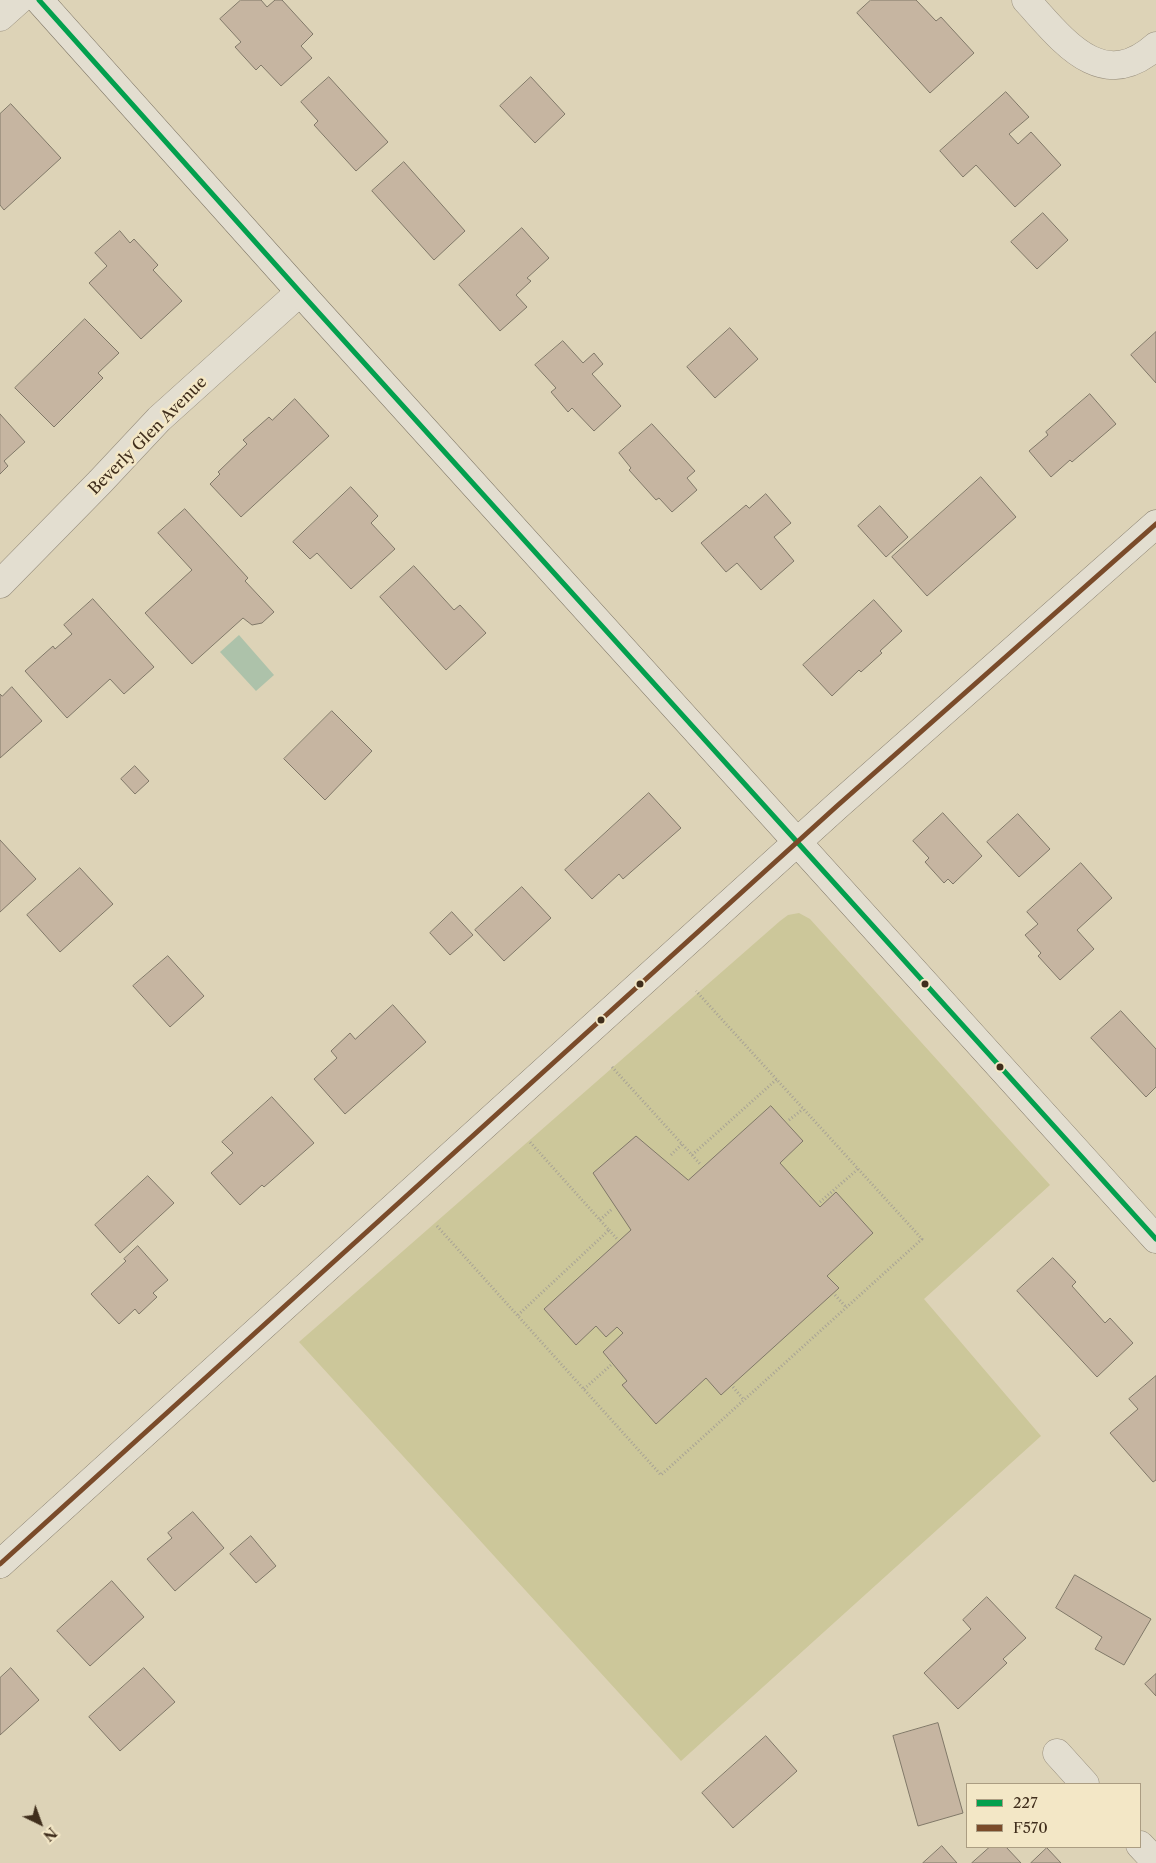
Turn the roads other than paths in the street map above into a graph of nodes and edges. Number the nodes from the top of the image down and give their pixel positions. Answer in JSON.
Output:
{"nodes":[{"id":1,"x":19,"y":0,"type":"edge"},
{"id":2,"x":39,"y":0,"type":"edge"},
{"id":3,"x":1026,"y":0,"type":"edge"},
{"id":4,"x":0,"y":17,"type":"edge"},
{"id":5,"x":1156,"y":46,"type":"edge"},
{"id":6,"x":300,"y":292,"type":"junction"},
{"id":7,"x":1156,"y":524,"type":"edge"},
{"id":8,"x":0,"y":584,"type":"edge"},
{"id":9,"x":798,"y":842,"type":"junction"},
{"id":10,"x":1156,"y":1239,"type":"edge"},
{"id":11,"x":0,"y":1564,"type":"edge"},
{"id":12,"x":1057,"y":1753,"type":"dead end"},
{"id":13,"x":1084,"y":1783,"type":"edge"},
{"id":14,"x":1141,"y":1845,"type":"edge"},
{"id":15,"x":1156,"y":1862,"type":"edge"}],
"edges":[{"from":1,"to":4,"type":"main road"},
{"from":2,"to":6,"type":"main road"},
{"from":3,"to":5,"type":"main road"},
{"from":6,"to":8,"type":"main road","name":"Beverly Glen Avenue"},
{"from":6,"to":9,"type":"main road"},
{"from":7,"to":9,"type":"main road"},
{"from":9,"to":10,"type":"main road"},
{"from":9,"to":11,"type":"main road"},
{"from":12,"to":13,"type":"main road"},
{"from":14,"to":15,"type":"main road"}]}
